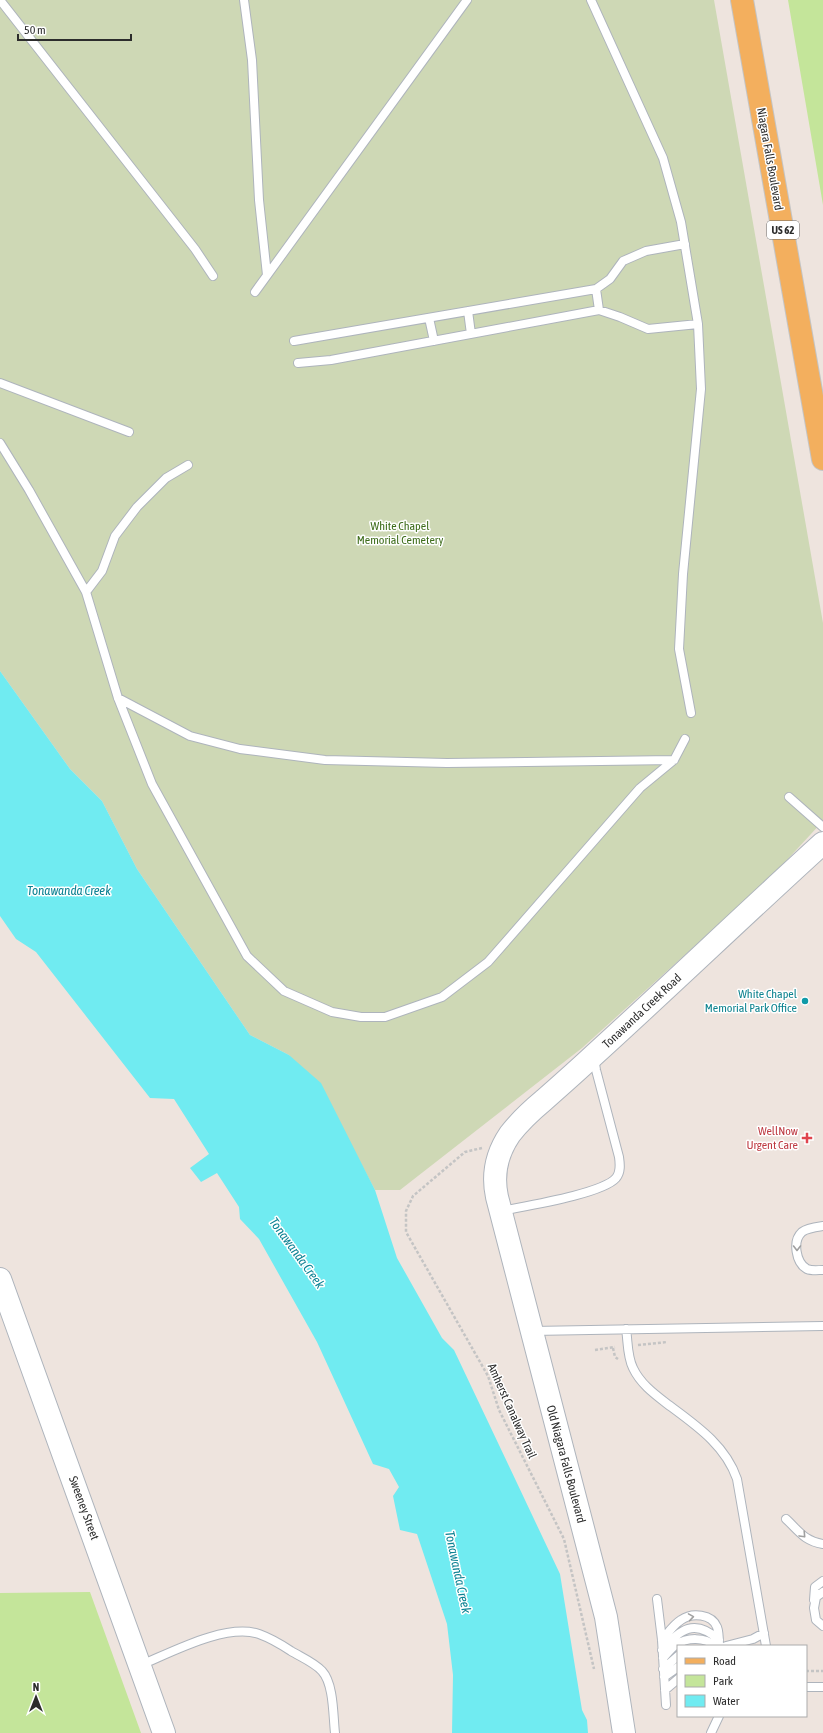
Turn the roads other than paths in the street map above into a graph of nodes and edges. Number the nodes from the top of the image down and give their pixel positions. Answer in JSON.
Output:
{"nodes":[{"id":1,"x":0,"y":0,"type":"edge"},
{"id":2,"x":244,"y":0,"type":"edge"},
{"id":3,"x":467,"y":0,"type":"edge"},
{"id":4,"x":591,"y":0,"type":"edge"},
{"id":5,"x":742,"y":0,"type":"edge"},
{"id":6,"x":685,"y":244,"type":"junction"},
{"id":7,"x":266,"y":275,"type":"junction"},
{"id":8,"x":213,"y":276,"type":"dead end"},
{"id":9,"x":596,"y":289,"type":"junction"},
{"id":10,"x":255,"y":292,"type":"dead end"},
{"id":11,"x":599,"y":310,"type":"junction"},
{"id":12,"x":468,"y":311,"type":"junction"},
{"id":13,"x":429,"y":318,"type":"junction"},
{"id":14,"x":698,"y":324,"type":"junction"},
{"id":15,"x":472,"y":334,"type":"junction"},
{"id":16,"x":294,"y":341,"type":"dead end"},
{"id":17,"x":434,"y":341,"type":"junction"},
{"id":18,"x":298,"y":363,"type":"dead end"},
{"id":19,"x":0,"y":383,"type":"edge"},
{"id":20,"x":129,"y":432,"type":"dead end"},
{"id":21,"x":0,"y":443,"type":"edge"},
{"id":22,"x":823,"y":459,"type":"edge"},
{"id":23,"x":188,"y":465,"type":"dead end"},
{"id":24,"x":86,"y":592,"type":"junction"},
{"id":25,"x":118,"y":698,"type":"junction"},
{"id":26,"x":691,"y":713,"type":"dead end"},
{"id":27,"x":685,"y":739,"type":"dead end"},
{"id":28,"x":674,"y":760,"type":"junction"},
{"id":29,"x":789,"y":797,"type":"dead end"},
{"id":30,"x":823,"y":826,"type":"edge"},
{"id":31,"x":823,"y":843,"type":"edge"},
{"id":32,"x":594,"y":1055,"type":"junction"},
{"id":33,"x":499,"y":1204,"type":"junction"},
{"id":34,"x":823,"y":1226,"type":"edge"},
{"id":35,"x":823,"y":1270,"type":"edge"},
{"id":36,"x":1,"y":1282,"type":"edge"},
{"id":37,"x":823,"y":1326,"type":"edge"},
{"id":38,"x":626,"y":1329,"type":"junction"},
{"id":39,"x":532,"y":1331,"type":"junction"},
{"id":40,"x":786,"y":1519,"type":"dead end"},
{"id":41,"x":823,"y":1544,"type":"edge"},
{"id":42,"x":823,"y":1581,"type":"edge"},
{"id":43,"x":823,"y":1592,"type":"edge"},
{"id":44,"x":657,"y":1598,"type":"dead end"},
{"id":45,"x":814,"y":1602,"type":"junction"},
{"id":46,"x":823,"y":1626,"type":"edge"},
{"id":47,"x":764,"y":1633,"type":"junction"},
{"id":48,"x":662,"y":1640,"type":"junction"},
{"id":49,"x":718,"y":1644,"type":"edge"},
{"id":50,"x":730,"y":1645,"type":"edge"},
{"id":51,"x":766,"y":1645,"type":"edge"},
{"id":52,"x":663,"y":1654,"type":"junction"},
{"id":53,"x":677,"y":1657,"type":"edge"},
{"id":54,"x":140,"y":1665,"type":"junction"},
{"id":55,"x":677,"y":1668,"type":"edge"},
{"id":56,"x":663,"y":1669,"type":"junction"},
{"id":57,"x":664,"y":1677,"type":"junction"},
{"id":58,"x":677,"y":1680,"type":"edge"},
{"id":59,"x":823,"y":1686,"type":"edge"},
{"id":60,"x":807,"y":1687,"type":"edge"},
{"id":61,"x":665,"y":1690,"type":"junction"},
{"id":62,"x":666,"y":1705,"type":"dead end"},
{"id":63,"x":719,"y":1717,"type":"edge"},
{"id":64,"x":164,"y":1733,"type":"edge"},
{"id":65,"x":335,"y":1733,"type":"edge"},
{"id":66,"x":624,"y":1733,"type":"edge"},
{"id":67,"x":711,"y":1733,"type":"edge"}],
"edges":[{"from":1,"to":8,"type":"lane"},
{"from":2,"to":7,"type":"lane"},
{"from":3,"to":7,"type":"lane"},
{"from":4,"to":6,"type":"lane"},
{"from":5,"to":22,"type":"main road","name":"Niagara Falls Boulevard","number":"US 62"},
{"from":6,"to":9,"type":"lane"},
{"from":6,"to":14,"type":"lane"},
{"from":7,"to":10,"type":"lane"},
{"from":9,"to":11,"type":"lane"},
{"from":9,"to":12,"type":"lane"},
{"from":11,"to":14,"type":"lane"},
{"from":11,"to":15,"type":"lane"},
{"from":12,"to":13,"type":"lane"},
{"from":12,"to":15,"type":"lane"},
{"from":13,"to":16,"type":"lane"},
{"from":13,"to":17,"type":"lane"},
{"from":14,"to":26,"type":"lane"},
{"from":15,"to":17,"type":"lane"},
{"from":17,"to":18,"type":"lane"},
{"from":19,"to":20,"type":"lane"},
{"from":21,"to":24,"type":"lane"},
{"from":23,"to":24,"type":"lane"},
{"from":24,"to":25,"type":"lane"},
{"from":25,"to":28,"type":"lane"},
{"from":25,"to":28,"type":"lane"},
{"from":27,"to":28,"type":"lane"},
{"from":29,"to":30,"type":"lane"},
{"from":31,"to":32,"type":"street","name":"Tonawanda Creek Road"},
{"from":32,"to":33,"type":"street","name":"Tonawanda Creek Road"},
{"from":32,"to":33,"type":"lane"},
{"from":33,"to":39,"type":"street","name":"Old Niagara Falls Boulevard"},
{"from":34,"to":35,"type":"lane","one_way":true},
{"from":36,"to":54,"type":"street","name":"Sweeney Street"},
{"from":37,"to":38,"type":"lane"},
{"from":38,"to":39,"type":"lane"},
{"from":38,"to":47,"type":"lane"},
{"from":39,"to":66,"type":"street","name":"Old Niagara Falls Boulevard"},
{"from":40,"to":41,"type":"lane","one_way":true},
{"from":42,"to":45,"type":"lane"},
{"from":43,"to":45,"type":"lane"},
{"from":44,"to":48,"type":"lane"},
{"from":45,"to":46,"type":"lane"},
{"from":47,"to":50,"type":"lane"},
{"from":47,"to":51,"type":"lane"},
{"from":48,"to":49,"type":"lane","one_way":true},
{"from":48,"to":52,"type":"lane"},
{"from":49,"to":52,"type":"lane"},
{"from":52,"to":56,"type":"lane"},
{"from":53,"to":56,"type":"lane"},
{"from":54,"to":64,"type":"street","name":"Sweeney Street"},
{"from":54,"to":65,"type":"lane"},
{"from":55,"to":57,"type":"lane"},
{"from":56,"to":57,"type":"lane"},
{"from":57,"to":61,"type":"lane"},
{"from":58,"to":61,"type":"lane"},
{"from":59,"to":60,"type":"lane"},
{"from":61,"to":62,"type":"lane"},
{"from":63,"to":67,"type":"lane"}]}
